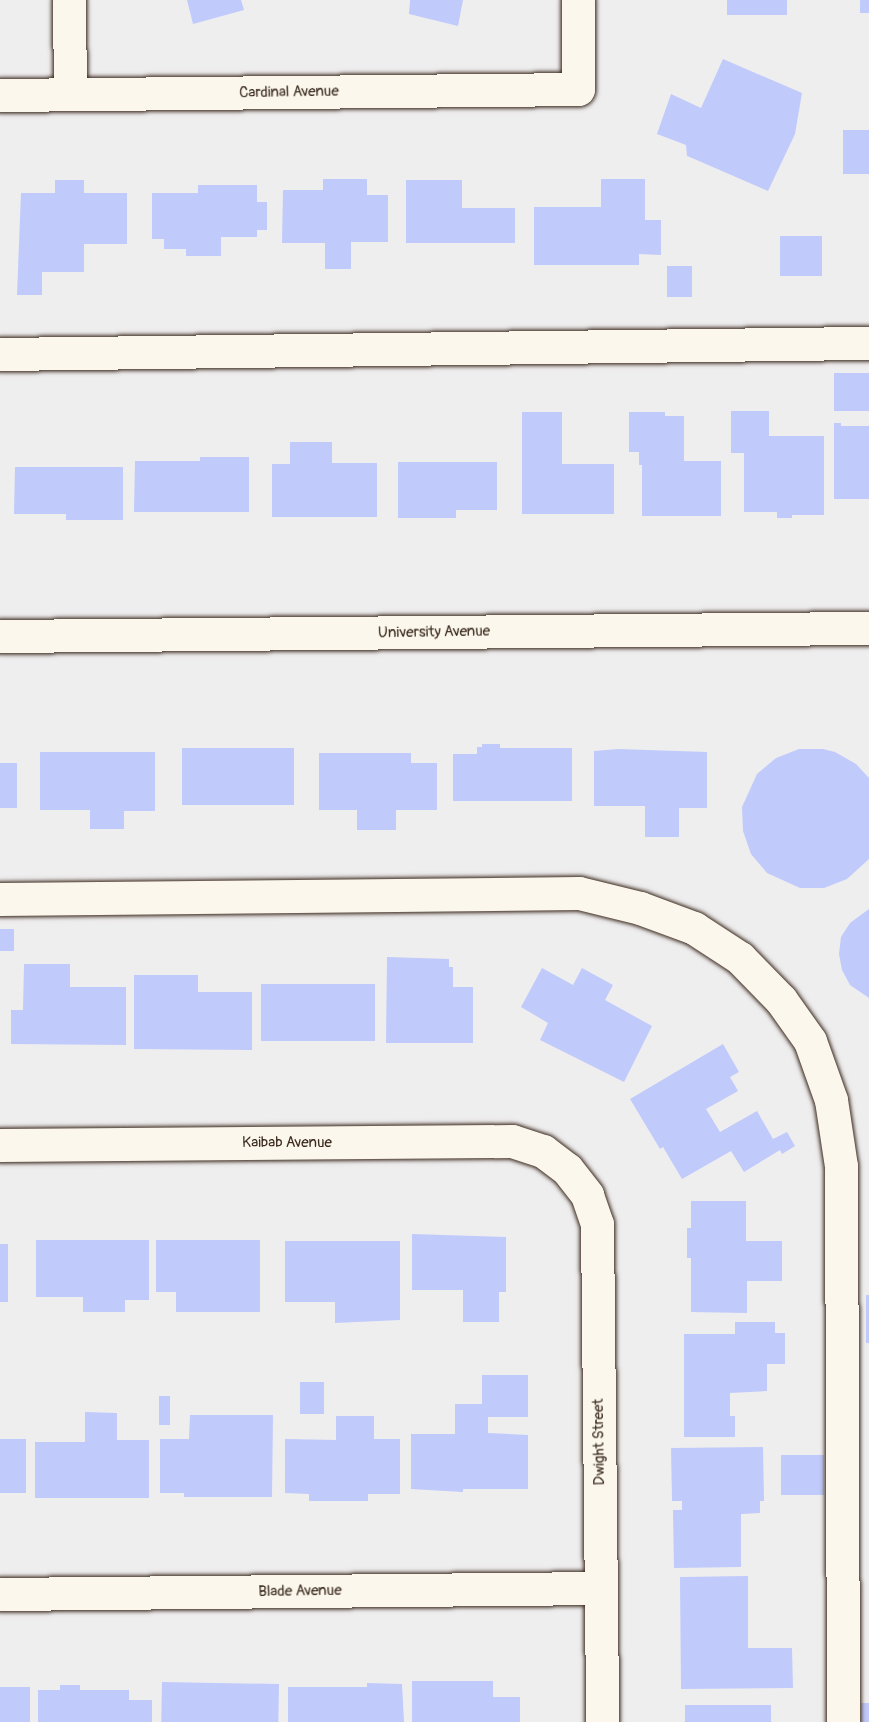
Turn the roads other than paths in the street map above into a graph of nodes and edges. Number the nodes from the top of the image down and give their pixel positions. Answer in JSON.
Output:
{"nodes":[{"id":1,"x":69,"y":0,"type":"edge"},
{"id":2,"x":578,"y":0,"type":"edge"},
{"id":3,"x":0,"y":94,"type":"edge"},
{"id":4,"x":70,"y":94,"type":"junction"},
{"id":5,"x":869,"y":343,"type":"edge"},
{"id":6,"x":0,"y":354,"type":"edge"},
{"id":7,"x":869,"y":628,"type":"edge"},
{"id":8,"x":0,"y":636,"type":"edge"},
{"id":9,"x":0,"y":899,"type":"edge"},
{"id":10,"x":0,"y":1145,"type":"edge"},
{"id":11,"x":567,"y":1169,"type":"joint"},
{"id":12,"x":601,"y":1588,"type":"junction"},
{"id":13,"x":0,"y":1594,"type":"edge"},
{"id":14,"x":602,"y":1722,"type":"edge"},
{"id":15,"x":843,"y":1722,"type":"edge"}],
"edges":[{"from":1,"to":4,"type":"street"},
{"from":2,"to":4,"type":"street","name":"Cardinal Avenue"},
{"from":3,"to":4,"type":"street","name":"Cardinal Avenue"},
{"from":5,"to":6,"type":"street"},
{"from":7,"to":8,"type":"street","name":"University Avenue"},
{"from":9,"to":15,"type":"street"},
{"from":10,"to":11,"type":"street","name":"Kaibab Avenue"},
{"from":11,"to":12,"type":"street","name":"Dwight Street"},
{"from":12,"to":13,"type":"street","name":"Blade Avenue"},
{"from":12,"to":14,"type":"street","name":"Dwight Street"}]}
